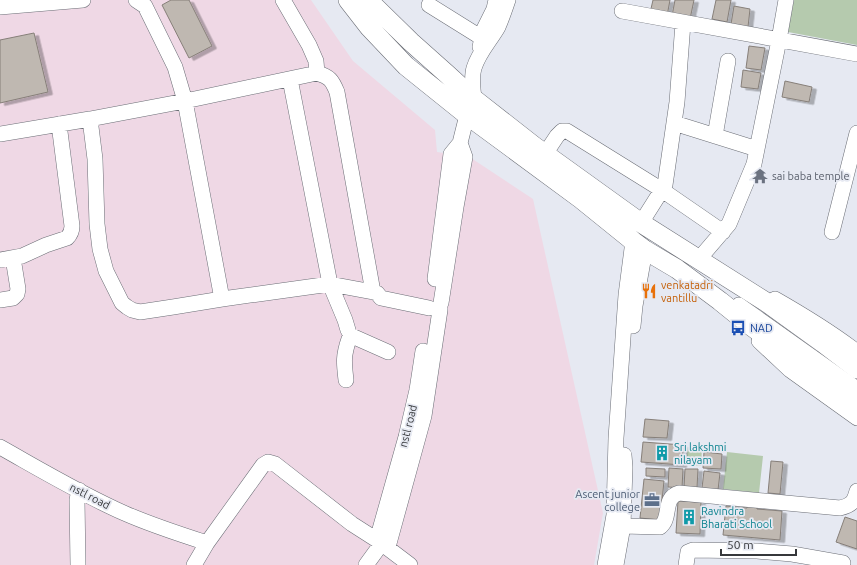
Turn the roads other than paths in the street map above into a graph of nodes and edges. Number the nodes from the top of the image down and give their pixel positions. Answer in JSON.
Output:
{"nodes":[{"id":1,"x":83,"y":0,"type":"edge"},
{"id":2,"x":136,"y":0,"type":"edge"},
{"id":3,"x":283,"y":0,"type":"edge"},
{"id":4,"x":348,"y":0,"type":"edge"},
{"id":5,"x":368,"y":0,"type":"edge"},
{"id":6,"x":496,"y":0,"type":"edge"},
{"id":7,"x":508,"y":0,"type":"edge"},
{"id":8,"x":786,"y":0,"type":"edge"},
{"id":9,"x":429,"y":5,"type":"dead end"},
{"id":10,"x":0,"y":8,"type":"edge"},
{"id":11,"x":622,"y":12,"type":"dead end"},
{"id":12,"x":684,"y":23,"type":"junction"},
{"id":13,"x":482,"y":38,"type":"junction"},
{"id":14,"x":779,"y":40,"type":"junction"},
{"id":15,"x":857,"y":54,"type":"edge"},
{"id":16,"x":479,"y":56,"type":"junction"},
{"id":17,"x":728,"y":61,"type":"dead end"},
{"id":18,"x":317,"y":73,"type":"junction"},
{"id":19,"x":290,"y":79,"type":"junction"},
{"id":20,"x":184,"y":101,"type":"junction"},
{"id":21,"x":470,"y":107,"type":"junction"},
{"id":22,"x":90,"y":118,"type":"junction"},
{"id":23,"x":674,"y":123,"type":"junction"},
{"id":24,"x":59,"y":124,"type":"junction"},
{"id":25,"x":0,"y":134,"type":"edge"},
{"id":26,"x":715,"y":136,"type":"junction"},
{"id":27,"x":856,"y":138,"type":"edge"},
{"id":28,"x":757,"y":149,"type":"junction"},
{"id":29,"x":545,"y":154,"type":"junction"},
{"id":30,"x":662,"y":190,"type":"junction"},
{"id":31,"x":641,"y":223,"type":"junction"},
{"id":32,"x":97,"y":224,"type":"junction"},
{"id":33,"x":72,"y":226,"type":"junction"},
{"id":34,"x":723,"y":232,"type":"junction"},
{"id":35,"x":832,"y":232,"type":"dead end"},
{"id":36,"x":639,"y":245,"type":"junction"},
{"id":37,"x":693,"y":256,"type":"junction"},
{"id":38,"x":6,"y":259,"type":"edge"},
{"id":39,"x":677,"y":269,"type":"junction"},
{"id":40,"x":330,"y":284,"type":"junction"},
{"id":41,"x":375,"y":293,"type":"junction"},
{"id":42,"x":222,"y":299,"type":"junction"},
{"id":43,"x":0,"y":300,"type":"edge"},
{"id":44,"x":766,"y":302,"type":"junction"},
{"id":45,"x":434,"y":306,"type":"junction"},
{"id":46,"x":751,"y":326,"type":"junction"},
{"id":47,"x":350,"y":335,"type":"junction"},
{"id":48,"x":388,"y":352,"type":"dead end"},
{"id":49,"x":857,"y":352,"type":"edge"},
{"id":50,"x":857,"y":370,"type":"edge"},
{"id":51,"x":346,"y":380,"type":"dead end"},
{"id":52,"x":857,"y":380,"type":"edge"},
{"id":53,"x":857,"y":389,"type":"edge"},
{"id":54,"x":857,"y":403,"type":"edge"},
{"id":55,"x":857,"y":418,"type":"edge"},
{"id":56,"x":0,"y":447,"type":"edge"},
{"id":57,"x":79,"y":490,"type":"junction"},
{"id":58,"x":857,"y":491,"type":"edge"},
{"id":59,"x":623,"y":526,"type":"junction"},
{"id":60,"x":207,"y":543,"type":"junction"},
{"id":61,"x":382,"y":544,"type":"junction"},
{"id":62,"x":843,"y":563,"type":"dead end"},
{"id":63,"x":78,"y":565,"type":"edge"},
{"id":64,"x":194,"y":565,"type":"edge"},
{"id":65,"x":366,"y":565,"type":"edge"},
{"id":66,"x":410,"y":565,"type":"edge"},
{"id":67,"x":605,"y":565,"type":"edge"},
{"id":68,"x":616,"y":565,"type":"edge"},
{"id":69,"x":686,"y":565,"type":"edge"}],
"edges":[{"from":1,"to":10,"type":"street"},
{"from":2,"to":20,"type":"street"},
{"from":3,"to":18,"type":"street"},
{"from":4,"to":21,"type":"main road"},
{"from":5,"to":21,"type":"main road"},
{"from":6,"to":13,"type":"street"},
{"from":7,"to":16,"type":"street"},
{"from":8,"to":14,"type":"street"},
{"from":9,"to":13,"type":"street"},
{"from":11,"to":12,"type":"street"},
{"from":12,"to":14,"type":"street"},
{"from":12,"to":23,"type":"street"},
{"from":13,"to":16,"type":"street"},
{"from":14,"to":15,"type":"street"},
{"from":14,"to":28,"type":"street"},
{"from":16,"to":21,"type":"street","name":"nstl road"},
{"from":17,"to":26,"type":"street"},
{"from":18,"to":19,"type":"street"},
{"from":18,"to":41,"type":"street"},
{"from":19,"to":20,"type":"street"},
{"from":19,"to":40,"type":"street"},
{"from":20,"to":22,"type":"street"},
{"from":20,"to":42,"type":"street"},
{"from":21,"to":29,"type":"main road"},
{"from":21,"to":36,"type":"main road"},
{"from":21,"to":45,"type":"street","name":"nstl road"},
{"from":22,"to":24,"type":"street"},
{"from":22,"to":32,"type":"street"},
{"from":23,"to":26,"type":"street"},
{"from":23,"to":30,"type":"street"},
{"from":24,"to":25,"type":"street"},
{"from":24,"to":33,"type":"street"},
{"from":26,"to":28,"type":"street"},
{"from":27,"to":35,"type":"street"},
{"from":28,"to":34,"type":"street"},
{"from":29,"to":30,"type":"street"},
{"from":29,"to":31,"type":"main road"},
{"from":30,"to":31,"type":"street"},
{"from":30,"to":34,"type":"street"},
{"from":31,"to":37,"type":"main road"},
{"from":32,"to":33,"type":"street"},
{"from":32,"to":42,"type":"street"},
{"from":33,"to":38,"type":"street"},
{"from":34,"to":37,"type":"street"},
{"from":36,"to":39,"type":"main road"},
{"from":36,"to":59,"type":"street"},
{"from":36,"to":67,"type":"street"},
{"from":37,"to":44,"type":"main road"},
{"from":37,"to":52,"type":"street"},
{"from":38,"to":43,"type":"street"},
{"from":39,"to":46,"type":"main road"},
{"from":39,"to":53,"type":"street"},
{"from":40,"to":41,"type":"street"},
{"from":40,"to":42,"type":"street"},
{"from":40,"to":47,"type":"street"},
{"from":41,"to":45,"type":"street"},
{"from":44,"to":49,"type":"street"},
{"from":44,"to":50,"type":"main road"},
{"from":45,"to":61,"type":"street","name":"nstl road"},
{"from":46,"to":54,"type":"main road"},
{"from":46,"to":55,"type":"street"},
{"from":47,"to":48,"type":"street"},
{"from":47,"to":51,"type":"street"},
{"from":56,"to":57,"type":"street","name":"nstl road"},
{"from":57,"to":60,"type":"street","name":"nstl road"},
{"from":57,"to":63,"type":"street"},
{"from":58,"to":59,"type":"street"},
{"from":59,"to":68,"type":"street"},
{"from":60,"to":61,"type":"street"},
{"from":60,"to":64,"type":"street"},
{"from":61,"to":65,"type":"street"},
{"from":61,"to":66,"type":"street"},
{"from":62,"to":69,"type":"street"}]}
